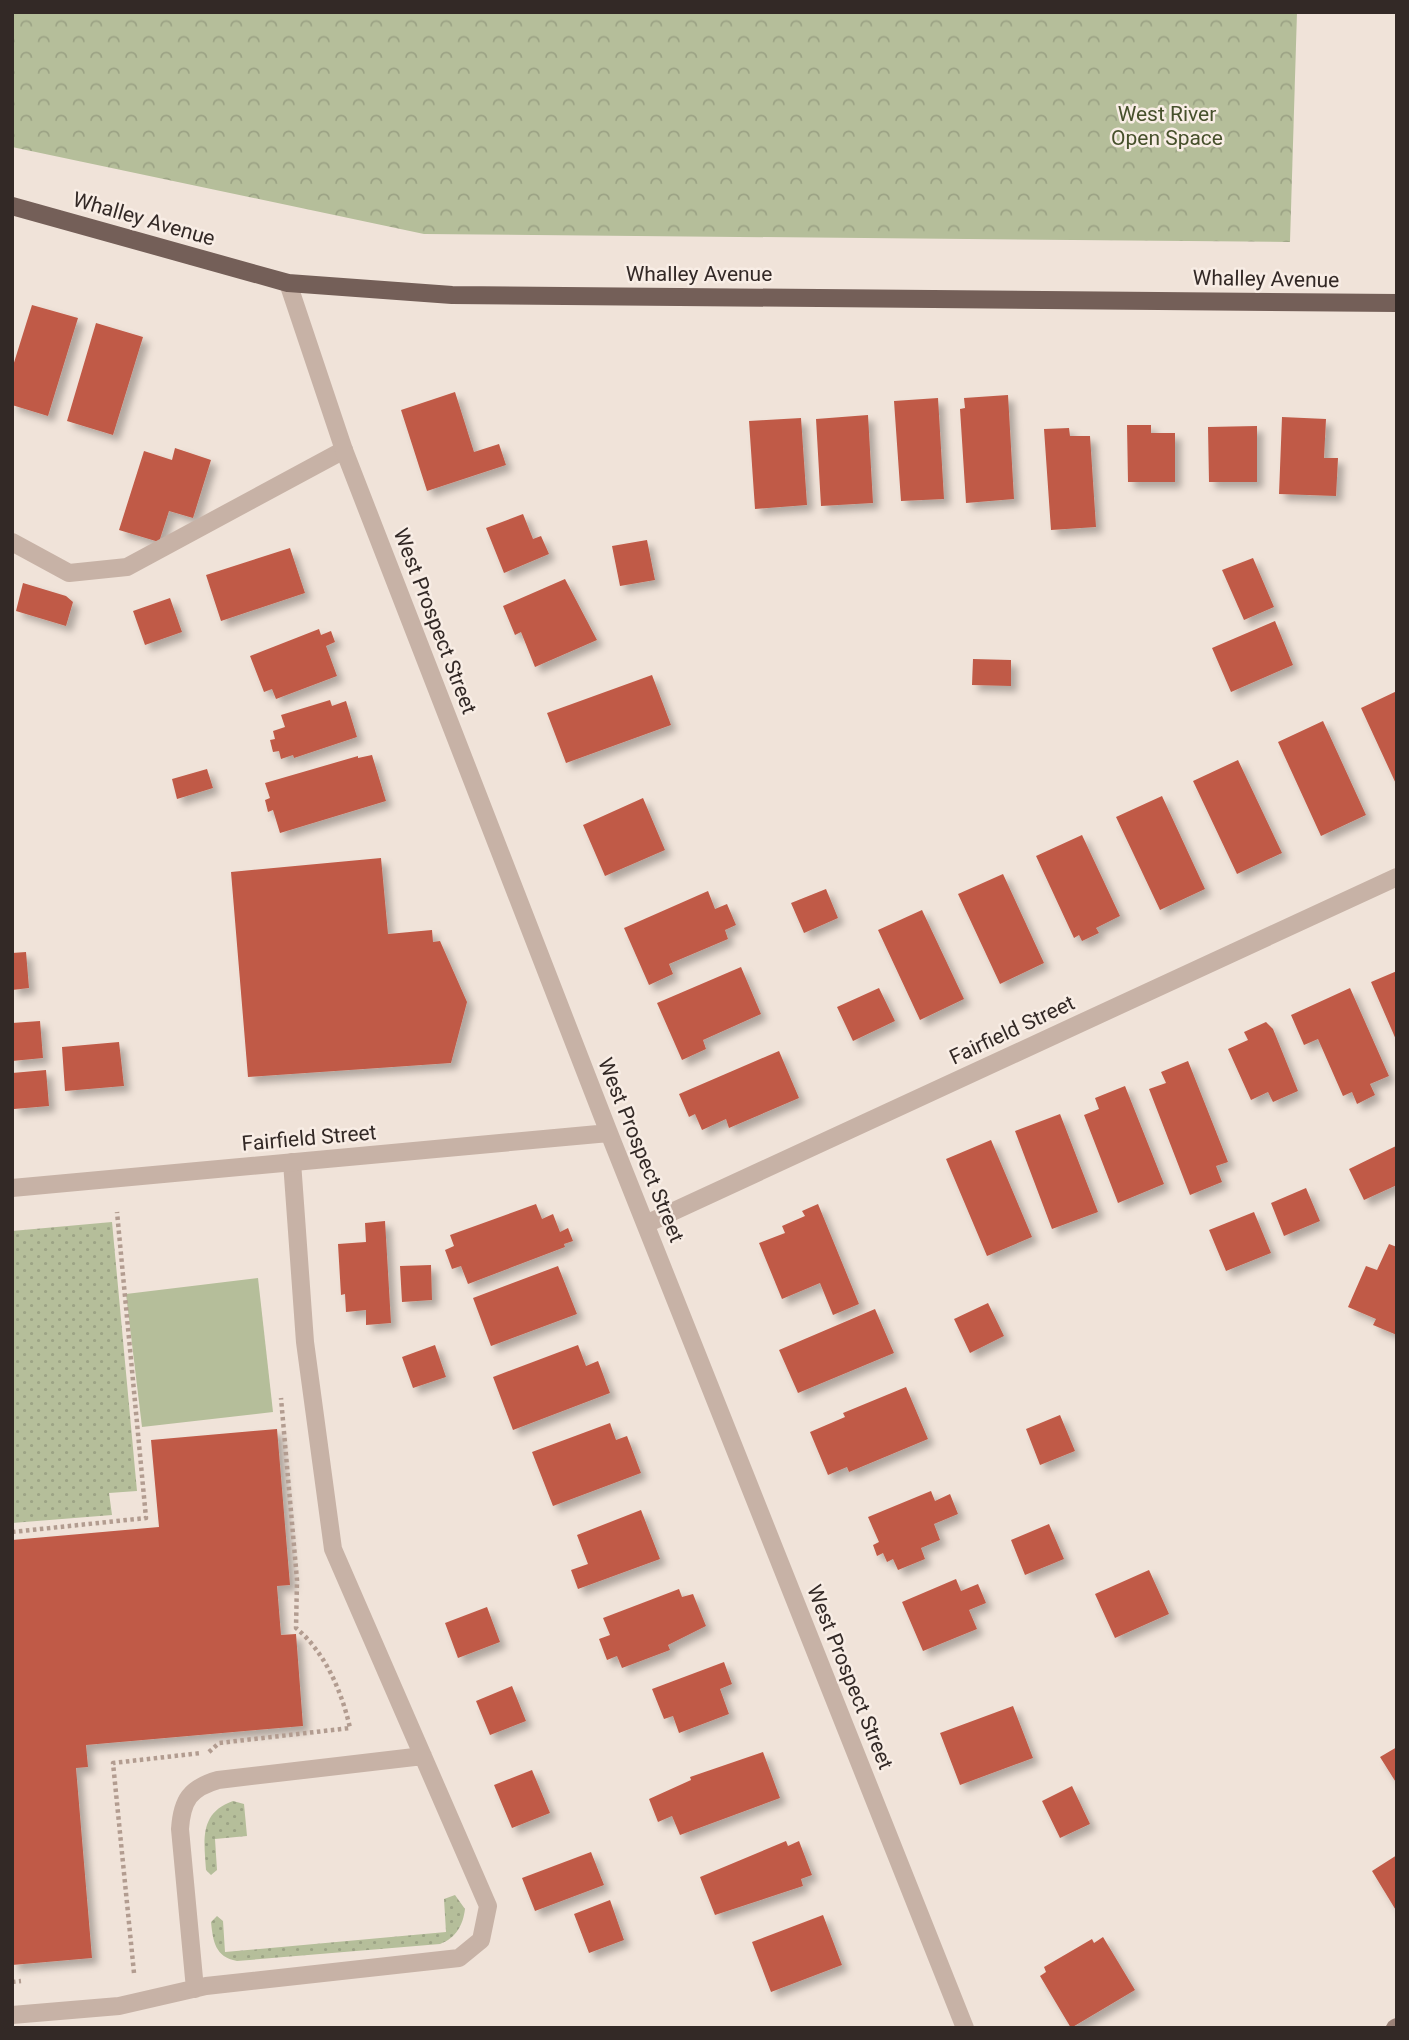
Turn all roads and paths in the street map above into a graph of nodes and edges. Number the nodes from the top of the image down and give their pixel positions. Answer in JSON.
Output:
{"nodes":[{"id":1,"x":12,"y":206,"type":"edge"},
{"id":2,"x":288,"y":283,"type":"junction"},
{"id":3,"x":1397,"y":303,"type":"edge"},
{"id":4,"x":344,"y":450,"type":"junction"},
{"id":5,"x":12,"y":542,"type":"edge"},
{"id":6,"x":1397,"y":877,"type":"edge"},
{"id":7,"x":609,"y":1133,"type":"junction"},
{"id":8,"x":292,"y":1162,"type":"junction"},
{"id":9,"x":12,"y":1188,"type":"edge"},
{"id":10,"x":117,"y":1212,"type":"dead end"},
{"id":11,"x":646,"y":1224,"type":"junction"},
{"id":12,"x":280,"y":1389,"type":"dead end"},
{"id":13,"x":12,"y":1532,"type":"edge"},
{"id":14,"x":423,"y":1756,"type":"junction"},
{"id":15,"x":21,"y":1981,"type":"dead end"},
{"id":16,"x":12,"y":1982,"type":"edge"},
{"id":17,"x":135,"y":1983,"type":"dead end"},
{"id":18,"x":195,"y":1989,"type":"junction"},
{"id":19,"x":12,"y":2015,"type":"edge"},
{"id":20,"x":965,"y":2028,"type":"edge"}],
"edges":[{"from":1,"to":2,"type":"main road","name":"Whalley Avenue"},
{"from":2,"to":3,"type":"main road","name":"Whalley Avenue"},
{"from":2,"to":4,"type":"street","name":"West Prospect Street"},
{"from":4,"to":5,"type":"street"},
{"from":4,"to":7,"type":"street","name":"West Prospect Street"},
{"from":6,"to":11,"type":"street","name":"Fairfield Street"},
{"from":7,"to":8,"type":"street","name":"Fairfield Street"},
{"from":7,"to":11,"type":"street","name":"West Prospect Street"},
{"from":8,"to":9,"type":"street","name":"Fairfield Street"},
{"from":8,"to":14,"type":"street"},
{"from":10,"to":13,"type":"path"},
{"from":11,"to":20,"type":"street","name":"West Prospect Street"},
{"from":12,"to":17,"type":"path"},
{"from":14,"to":18,"type":"street"},
{"from":14,"to":18,"type":"street"},
{"from":15,"to":16,"type":"path"},
{"from":18,"to":19,"type":"street"}]}
